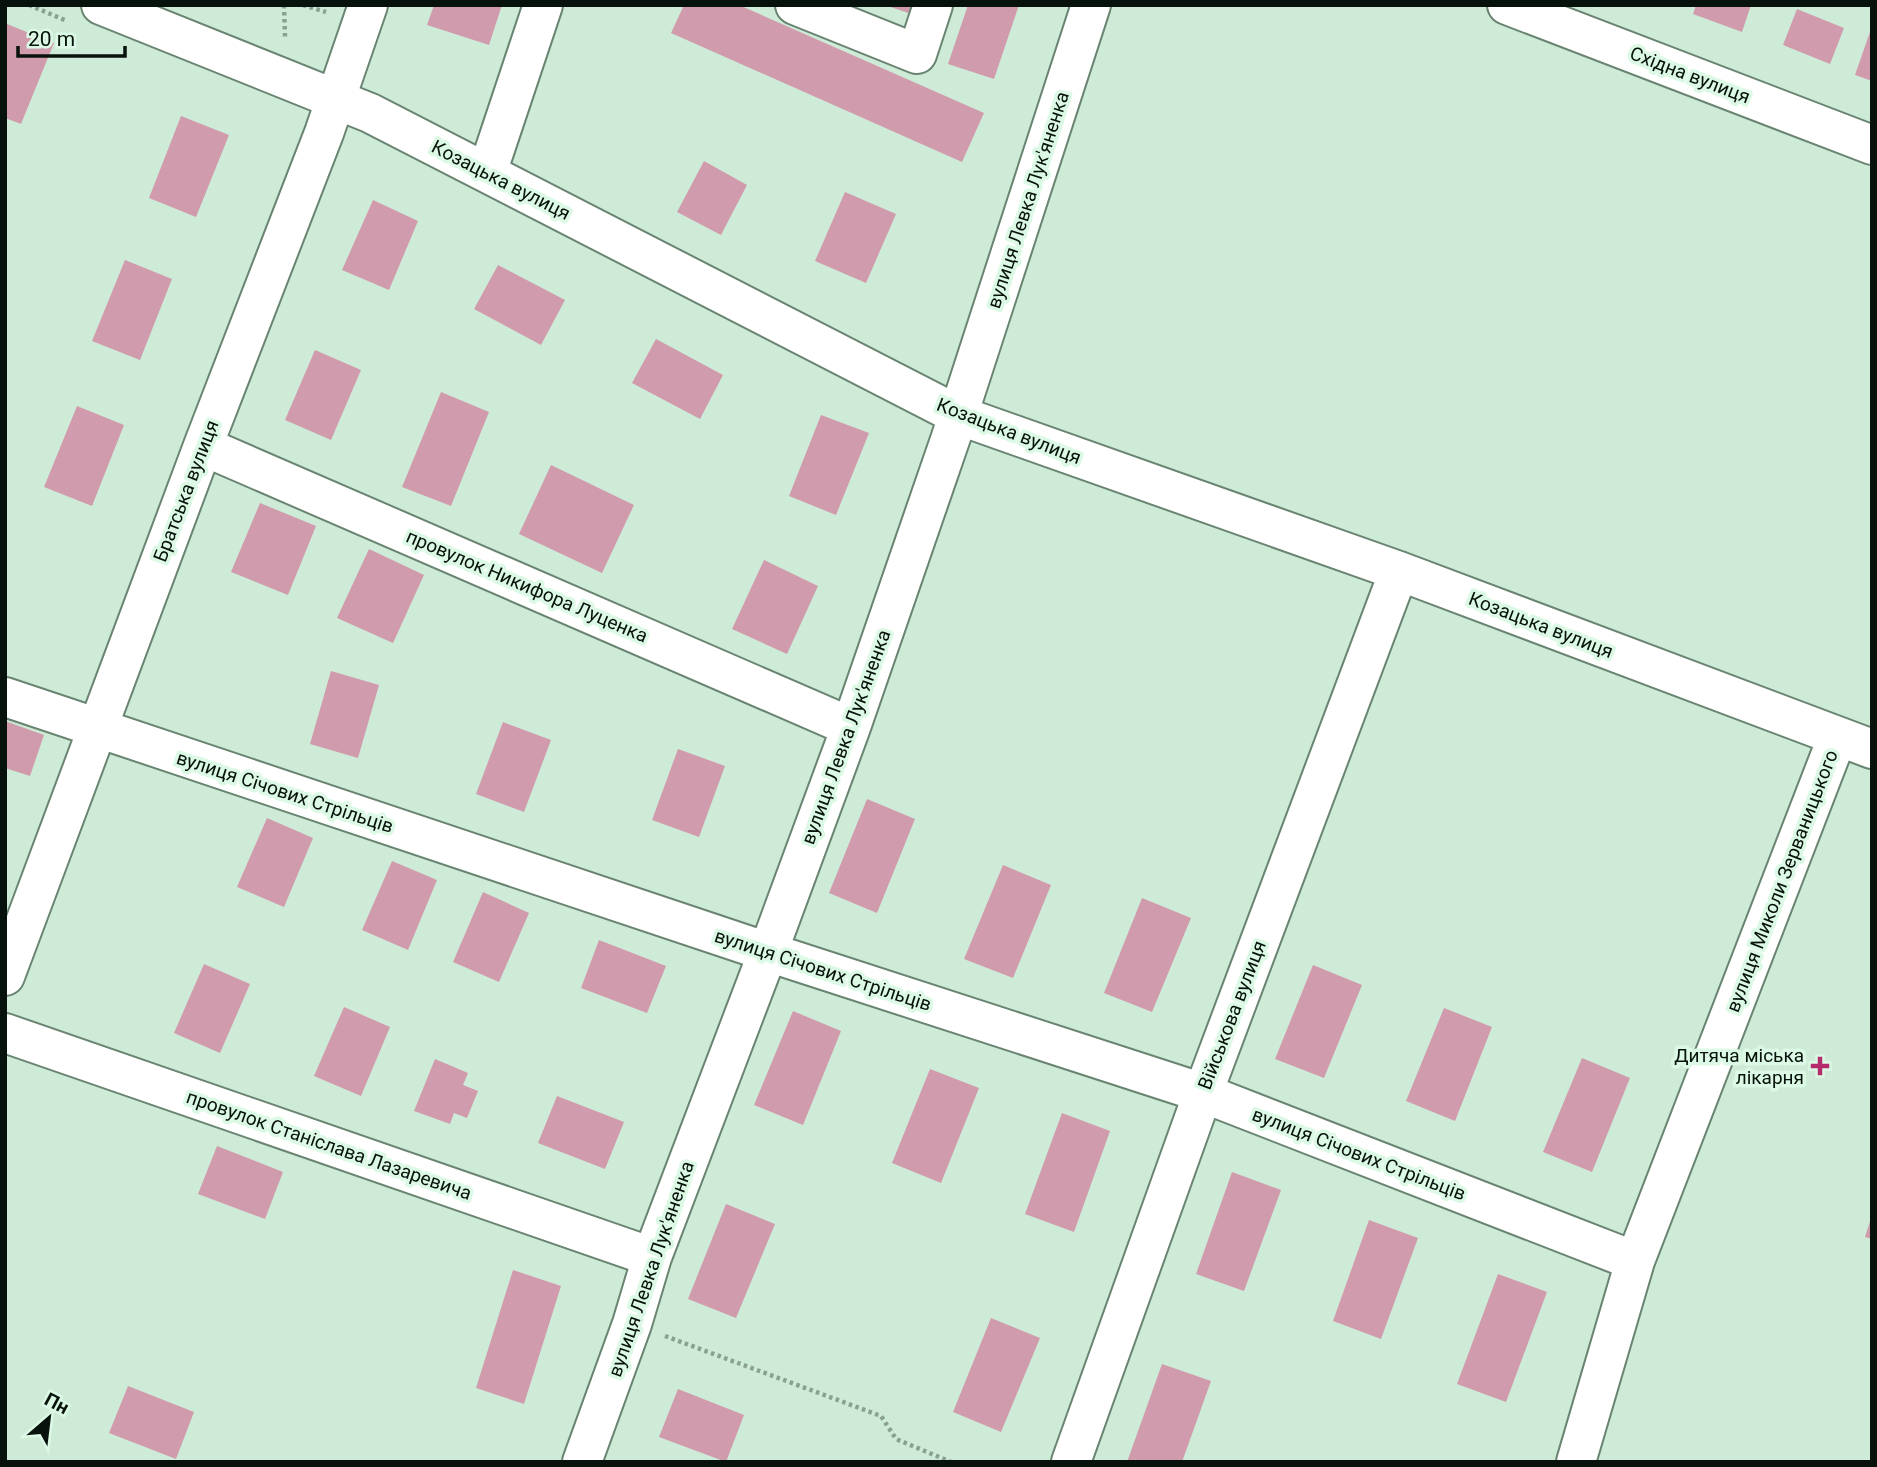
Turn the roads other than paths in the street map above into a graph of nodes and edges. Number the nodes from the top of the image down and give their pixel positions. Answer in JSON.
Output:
{"nodes":[{"id":1,"x":101,"y":5,"type":"edge"},
{"id":2,"x":368,"y":5,"type":"edge"},
{"id":3,"x":543,"y":5,"type":"edge"},
{"id":4,"x":795,"y":5,"type":"edge"},
{"id":5,"x":933,"y":5,"type":"edge"},
{"id":6,"x":1091,"y":5,"type":"edge"},
{"id":7,"x":1507,"y":5,"type":"edge"},
{"id":8,"x":336,"y":99,"type":"junction"},
{"id":9,"x":1872,"y":145,"type":"edge"},
{"id":10,"x":487,"y":173,"type":"junction"},
{"id":11,"x":958,"y":415,"type":"junction"},
{"id":12,"x":203,"y":446,"type":"junction"},
{"id":13,"x":1399,"y":571,"type":"junction"},
{"id":14,"x":5,"y":697,"type":"edge"},
{"id":15,"x":851,"y":727,"type":"junction"},
{"id":16,"x":96,"y":729,"type":"junction"},
{"id":17,"x":1855,"y":743,"type":"edge"},
{"id":18,"x":768,"y":952,"type":"junction"},
{"id":19,"x":5,"y":976,"type":"edge"},
{"id":20,"x":5,"y":1033,"type":"edge"},
{"id":21,"x":1203,"y":1093,"type":"junction"},
{"id":22,"x":652,"y":1257,"type":"junction"},
{"id":23,"x":1635,"y":1261,"type":"junction"},
{"id":24,"x":582,"y":1462,"type":"edge"},
{"id":25,"x":1071,"y":1462,"type":"edge"},
{"id":26,"x":1576,"y":1462,"type":"edge"}],
"edges":[{"from":1,"to":8,"type":"street","name":"Козацька вулиця"},
{"from":2,"to":8,"type":"street","name":"Братська вулиця"},
{"from":3,"to":10,"type":"street"},
{"from":4,"to":5,"type":"street"},
{"from":6,"to":11,"type":"street","name":"вулиця Левка Лук'яненка"},
{"from":7,"to":9,"type":"street","name":"Східна вулиця"},
{"from":8,"to":10,"type":"street","name":"Козацька вулиця"},
{"from":8,"to":12,"type":"street","name":"Братська вулиця"},
{"from":10,"to":11,"type":"street","name":"Козацька вулиця"},
{"from":11,"to":13,"type":"street","name":"Козацька вулиця"},
{"from":11,"to":15,"type":"street","name":"вулиця Левка Лук'яненка"},
{"from":12,"to":15,"type":"street","name":"провулок Никифора Луценка"},
{"from":12,"to":16,"type":"street","name":"Братська вулиця"},
{"from":13,"to":17,"type":"street","name":"Козацька вулиця"},
{"from":13,"to":21,"type":"street","name":"Військова вулиця"},
{"from":14,"to":16,"type":"street","name":"вулиця Січових Стрільців"},
{"from":15,"to":18,"type":"street","name":"вулиця Левка Лук'яненка"},
{"from":16,"to":18,"type":"street","name":"вулиця Січових Стрільців"},
{"from":16,"to":19,"type":"street","name":"Братська вулиця"},
{"from":17,"to":23,"type":"street","name":"вулиця Миколи Зерваницького"},
{"from":18,"to":21,"type":"street","name":"вулиця Січових Стрільців"},
{"from":18,"to":22,"type":"street","name":"вулиця Левка Лук'яненка"},
{"from":20,"to":22,"type":"street","name":"провулок Станіслава Лазаревича"},
{"from":21,"to":23,"type":"street","name":"вулиця Січових Стрільців"},
{"from":21,"to":25,"type":"street","name":"Військова вулиця"},
{"from":22,"to":24,"type":"street","name":"вулиця Левка Лук'яненка"},
{"from":23,"to":26,"type":"street","name":"вулиця Миколи Зерваницького"}]}
